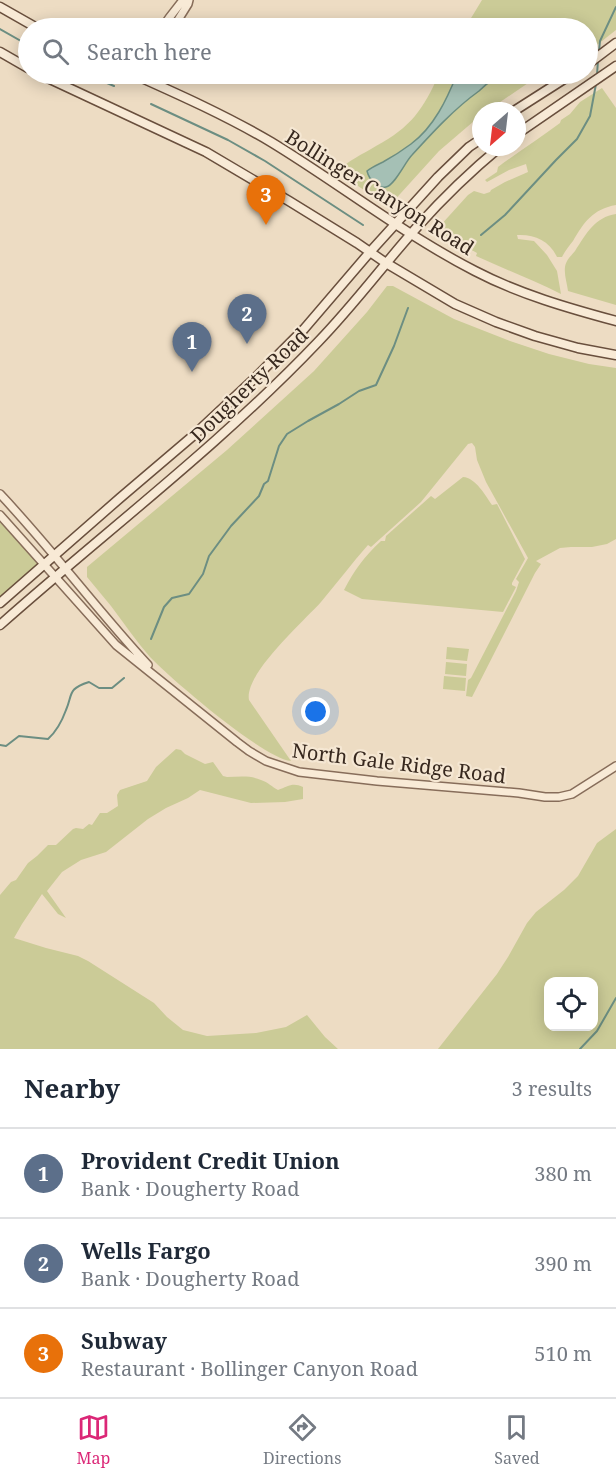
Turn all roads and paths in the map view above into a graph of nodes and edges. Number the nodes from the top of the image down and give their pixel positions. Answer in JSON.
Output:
{"nodes":[{"id":1,"x":183,"y":0,"type":"edge"},
{"id":2,"x":189,"y":0,"type":"edge"},
{"id":3,"x":0,"y":7,"type":"edge"},
{"id":4,"x":20,"y":18,"type":"edge"},
{"id":5,"x":169,"y":18,"type":"edge"},
{"id":6,"x":179,"y":18,"type":"edge"},
{"id":7,"x":616,"y":43,"type":"edge"},
{"id":8,"x":0,"y":52,"type":"edge"},
{"id":9,"x":598,"y":56,"type":"edge"},
{"id":10,"x":18,"y":62,"type":"edge"},
{"id":11,"x":616,"y":66,"type":"edge"},
{"id":12,"x":598,"y":79,"type":"edge"},
{"id":13,"x":60,"y":84,"type":"edge"},
{"id":14,"x":163,"y":84,"type":"edge"},
{"id":15,"x":556,"y":84,"type":"edge"},
{"id":16,"x":591,"y":84,"type":"edge"},
{"id":17,"x":526,"y":103,"type":"edge"},
{"id":18,"x":526,"y":128,"type":"edge"},
{"id":19,"x":472,"y":145,"type":"edge"},
{"id":20,"x":489,"y":156,"type":"edge"},
{"id":21,"x":395,"y":225,"type":"junction"},
{"id":22,"x":411,"y":235,"type":"junction"},
{"id":23,"x":370,"y":252,"type":"junction"},
{"id":24,"x":386,"y":263,"type":"junction"},
{"id":25,"x":616,"y":321,"type":"edge"},
{"id":26,"x":616,"y":356,"type":"edge"},
{"id":27,"x":0,"y":494,"type":"edge"},
{"id":28,"x":0,"y":515,"type":"edge"},
{"id":29,"x":54,"y":556,"type":"junction"},
{"id":30,"x":45,"y":565,"type":"junction"},
{"id":31,"x":66,"y":569,"type":"junction"},
{"id":32,"x":55,"y":577,"type":"junction"},
{"id":33,"x":0,"y":603,"type":"edge"},
{"id":34,"x":0,"y":625,"type":"edge"},
{"id":35,"x":162,"y":681,"type":"junction"},
{"id":36,"x":616,"y":766,"type":"edge"}],
"edges":[{"from":1,"to":5,"type":"street"},
{"from":2,"to":6,"type":"street"},
{"from":3,"to":4,"type":"main road"},
{"from":7,"to":9,"type":"main road"},
{"from":8,"to":10,"type":"main road"},
{"from":11,"to":12,"type":"main road"},
{"from":13,"to":23,"type":"main road"},
{"from":14,"to":21,"type":"main road","name":"Bollinger Canyon Road"},
{"from":15,"to":17,"type":"main road"},
{"from":16,"to":18,"type":"main road"},
{"from":19,"to":21,"type":"main road","name":"Dougherty Road"},
{"from":20,"to":22,"type":"main road","name":"Dougherty Road"},
{"from":21,"to":22,"type":"main road","name":"Bollinger Canyon Road"},
{"from":21,"to":23,"type":"main road","name":"Dougherty Road"},
{"from":22,"to":24,"type":"main road","name":"Dougherty Road"},
{"from":22,"to":25,"type":"main road","name":"Bollinger Canyon Road"},
{"from":23,"to":24,"type":"main road"},
{"from":23,"to":29,"type":"main road","name":"Dougherty Road"},
{"from":24,"to":26,"type":"main road"},
{"from":24,"to":31,"type":"main road","name":"Dougherty Road"},
{"from":27,"to":29,"type":"street","name":"North Gale Ridge Road"},
{"from":28,"to":30,"type":"street","name":"North Gale Ridge Road"},
{"from":29,"to":30,"type":"main road","name":"Dougherty Road"},
{"from":29,"to":31,"type":"street","name":"North Gale Ridge Road"},
{"from":30,"to":32,"type":"street","name":"North Gale Ridge Road"},
{"from":30,"to":33,"type":"main road","name":"Dougherty Road"},
{"from":31,"to":32,"type":"main road","name":"Dougherty Road"},
{"from":31,"to":35,"type":"street","name":"North Gale Ridge Road"},
{"from":32,"to":34,"type":"main road","name":"Dougherty Road"},
{"from":32,"to":35,"type":"street","name":"North Gale Ridge Road"},
{"from":35,"to":36,"type":"street","name":"North Gale Ridge Road"}]}
